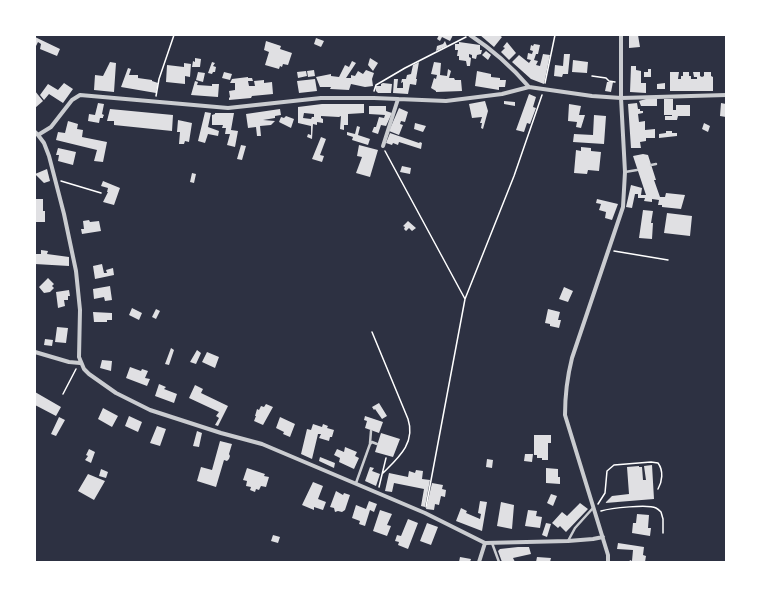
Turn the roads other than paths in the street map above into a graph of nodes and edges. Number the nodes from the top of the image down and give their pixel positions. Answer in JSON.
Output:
{"nodes":[{"id":1,"x":470,"y":35,"type":"edge"},
{"id":2,"x":621,"y":35,"type":"edge"},
{"id":3,"x":529,"y":86,"type":"junction"},
{"id":4,"x":726,"y":95,"type":"edge"},
{"id":5,"x":621,"y":98,"type":"junction"},
{"id":6,"x":398,"y":99,"type":"junction"},
{"id":7,"x":37,"y":134,"type":"edge"},
{"id":8,"x":383,"y":146,"type":"road end"},
{"id":9,"x":656,"y":164,"type":"dead end"},
{"id":10,"x":651,"y":165,"type":"dead end"},
{"id":11,"x":637,"y":170,"type":"dead end"},
{"id":12,"x":625,"y":172,"type":"junction"},
{"id":13,"x":35,"y":352,"type":"edge"},
{"id":14,"x":80,"y":363,"type":"junction"},
{"id":15,"x":371,"y":432,"type":"dead end"},
{"id":16,"x":370,"y":444,"type":"junction"},
{"id":17,"x":377,"y":444,"type":"dead end"},
{"id":18,"x":356,"y":483,"type":"junction"},
{"id":19,"x":594,"y":510,"type":"junction"},
{"id":20,"x":603,"y":537,"type":"junction"},
{"id":21,"x":568,"y":541,"type":"junction"},
{"id":22,"x":485,"y":543,"type":"junction"},
{"id":23,"x":492,"y":543,"type":"junction"},
{"id":24,"x":480,"y":562,"type":"edge"},
{"id":25,"x":499,"y":562,"type":"edge"},
{"id":26,"x":608,"y":562,"type":"edge"}],
"edges":[{"from":1,"to":3,"type":"street"},
{"from":2,"to":5,"type":"street"},
{"from":3,"to":5,"type":"street"},
{"from":3,"to":6,"type":"street"},
{"from":4,"to":5,"type":"street"},
{"from":5,"to":12,"type":"street"},
{"from":6,"to":7,"type":"street"},
{"from":6,"to":8,"type":"street"},
{"from":7,"to":14,"type":"street"},
{"from":9,"to":10,"type":"lane"},
{"from":11,"to":12,"type":"lane"},
{"from":12,"to":19,"type":"street"},
{"from":13,"to":14,"type":"street"},
{"from":14,"to":18,"type":"street"},
{"from":15,"to":16,"type":"lane"},
{"from":16,"to":17,"type":"lane"},
{"from":16,"to":18,"type":"lane"},
{"from":18,"to":22,"type":"street"},
{"from":19,"to":20,"type":"street"},
{"from":19,"to":21,"type":"lane"},
{"from":20,"to":21,"type":"street"},
{"from":20,"to":26,"type":"street"},
{"from":21,"to":23,"type":"street"},
{"from":22,"to":23,"type":"street"},
{"from":22,"to":24,"type":"street"},
{"from":23,"to":25,"type":"lane"}]}
